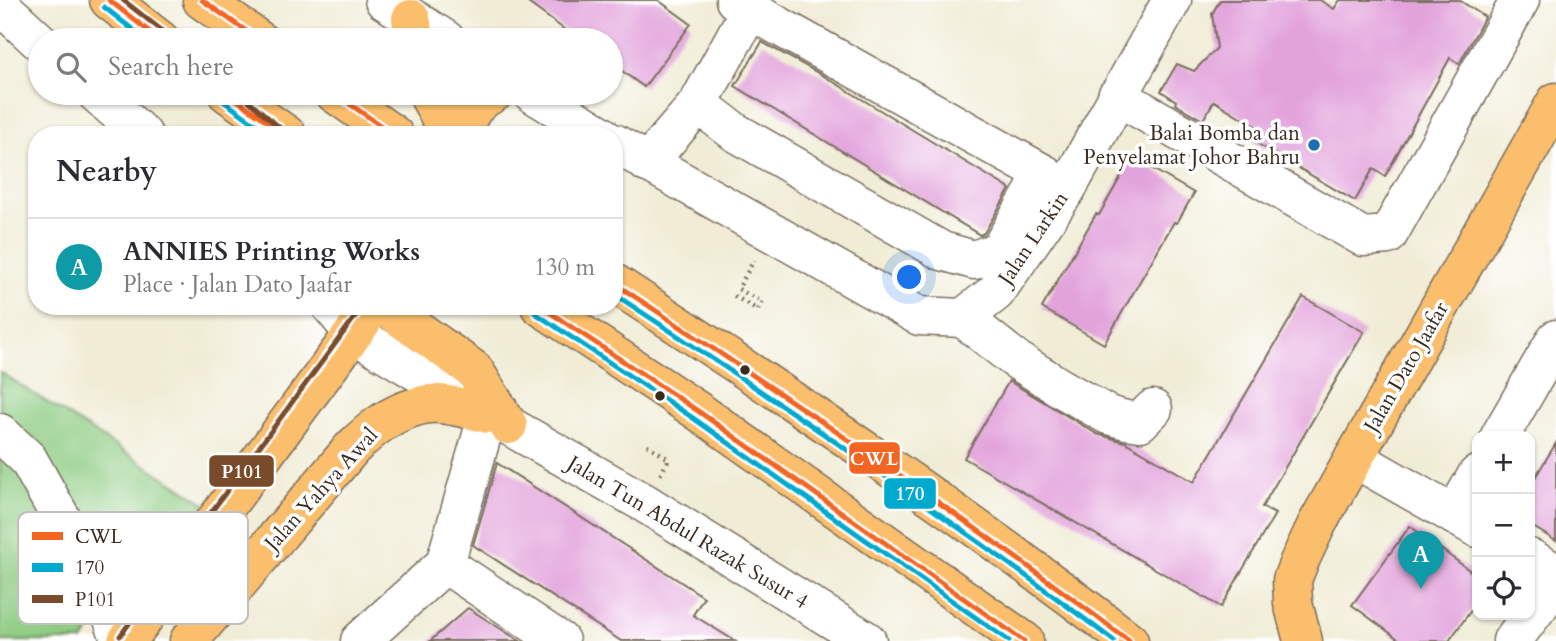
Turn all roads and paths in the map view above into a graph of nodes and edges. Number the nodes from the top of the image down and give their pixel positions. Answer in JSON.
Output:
{"nodes":[{"id":1,"x":108,"y":0,"type":"edge"},
{"id":2,"x":202,"y":0,"type":"edge"},
{"id":3,"x":1172,"y":0,"type":"edge"},
{"id":4,"x":1520,"y":0,"type":"edge"},
{"id":5,"x":0,"y":5,"type":"edge"},
{"id":6,"x":742,"y":5,"type":"edge"},
{"id":7,"x":403,"y":20,"type":"edge"},
{"id":8,"x":144,"y":28,"type":"edge"},
{"id":9,"x":242,"y":28,"type":"edge"},
{"id":10,"x":420,"y":28,"type":"edge"},
{"id":11,"x":28,"y":30,"type":"edge"},
{"id":12,"x":1117,"y":96,"type":"junction"},
{"id":13,"x":1556,"y":102,"type":"edge"},
{"id":14,"x":698,"y":104,"type":"junction"},
{"id":15,"x":109,"y":105,"type":"edge"},
{"id":16,"x":241,"y":105,"type":"edge"},
{"id":17,"x":243,"y":105,"type":"edge"},
{"id":18,"x":351,"y":105,"type":"edge"},
{"id":19,"x":434,"y":105,"type":"edge"},
{"id":20,"x":475,"y":105,"type":"edge"},
{"id":21,"x":552,"y":105,"type":"edge"},
{"id":22,"x":133,"y":126,"type":"edge"},
{"id":23,"x":264,"y":126,"type":"edge"},
{"id":24,"x":274,"y":126,"type":"edge"},
{"id":25,"x":381,"y":126,"type":"edge"},
{"id":26,"x":452,"y":126,"type":"edge"},
{"id":27,"x":464,"y":126,"type":"edge"},
{"id":28,"x":586,"y":126,"type":"edge"},
{"id":29,"x":623,"y":148,"type":"edge"},
{"id":30,"x":647,"y":163,"type":"junction"},
{"id":31,"x":1055,"y":182,"type":"junction"},
{"id":32,"x":623,"y":289,"type":"edge"},
{"id":33,"x":737,"y":289,"type":"dead end"},
{"id":34,"x":734,"y":296,"type":"dead end"},
{"id":35,"x":357,"y":315,"type":"edge"},
{"id":36,"x":361,"y":315,"type":"edge"},
{"id":37,"x":554,"y":315,"type":"edge"},
{"id":38,"x":963,"y":318,"type":"junction"},
{"id":39,"x":1556,"y":339,"type":"edge"},
{"id":40,"x":1153,"y":409,"type":"dead end"},
{"id":41,"x":498,"y":419,"type":"junction"},
{"id":42,"x":1503,"y":431,"type":"edge"},
{"id":43,"x":0,"y":433,"type":"edge"},
{"id":44,"x":647,"y":444,"type":"dead end"},
{"id":45,"x":1354,"y":458,"type":"junction"},
{"id":46,"x":669,"y":459,"type":"dead end"},
{"id":47,"x":1472,"y":494,"type":"edge"},
{"id":48,"x":58,"y":512,"type":"edge"},
{"id":49,"x":219,"y":512,"type":"edge"},
{"id":50,"x":1466,"y":521,"type":"edge"},
{"id":51,"x":1535,"y":561,"type":"edge"},
{"id":52,"x":445,"y":564,"type":"junction"},
{"id":53,"x":248,"y":571,"type":"edge"},
{"id":54,"x":1556,"y":573,"type":"edge"},
{"id":55,"x":1556,"y":583,"type":"edge"},
{"id":56,"x":115,"y":624,"type":"edge"},
{"id":57,"x":140,"y":624,"type":"edge"},
{"id":58,"x":203,"y":624,"type":"edge"},
{"id":59,"x":121,"y":641,"type":"edge"},
{"id":60,"x":127,"y":641,"type":"edge"},
{"id":61,"x":189,"y":641,"type":"edge"},
{"id":62,"x":360,"y":641,"type":"edge"},
{"id":63,"x":560,"y":641,"type":"edge"},
{"id":64,"x":867,"y":641,"type":"edge"},
{"id":65,"x":1024,"y":641,"type":"edge"},
{"id":66,"x":1129,"y":641,"type":"edge"},
{"id":67,"x":1303,"y":641,"type":"edge"},
{"id":68,"x":1511,"y":641,"type":"edge"}],
"edges":[{"from":1,"to":8,"type":"main road"},
{"from":2,"to":9,"type":"main road"},
{"from":3,"to":12,"type":"street","name":"Jalan Larkin"},
{"from":4,"to":12,"type":"street"},
{"from":5,"to":11,"type":"street"},
{"from":6,"to":14,"type":"street"},
{"from":6,"to":31,"type":"street"},
{"from":7,"to":10,"type":"street"},
{"from":12,"to":31,"type":"street","name":"Jalan Larkin"},
{"from":13,"to":45,"type":"main road","name":"Jalan Dato Jaafar"},
{"from":14,"to":30,"type":"street"},
{"from":14,"to":31,"type":"street"},
{"from":15,"to":22,"type":"street"},
{"from":16,"to":23,"type":"main road"},
{"from":17,"to":24,"type":"main road"},
{"from":18,"to":25,"type":"main road"},
{"from":19,"to":26,"type":"main road"},
{"from":20,"to":27,"type":"main road"},
{"from":21,"to":28,"type":"street"},
{"from":29,"to":30,"type":"street"},
{"from":30,"to":38,"type":"street"},
{"from":31,"to":38,"type":"street","name":"Jalan Larkin"},
{"from":32,"to":66,"type":"main road"},
{"from":33,"to":34,"type":"path"},
{"from":35,"to":49,"type":"main road"},
{"from":36,"to":41,"type":"street"},
{"from":37,"to":65,"type":"main road"},
{"from":38,"to":40,"type":"street"},
{"from":39,"to":42,"type":"street"},
{"from":41,"to":52,"type":"street"},
{"from":41,"to":53,"type":"main road","name":"Jalan Yahya Awal"},
{"from":41,"to":64,"type":"street","name":"Jalan Tun Abdul Razak Susur 4"},
{"from":43,"to":48,"type":"street"},
{"from":44,"to":46,"type":"path"},
{"from":45,"to":50,"type":"street"},
{"from":45,"to":67,"type":"main road","name":"Jalan Dato Jaafar"},
{"from":47,"to":50,"type":"street"},
{"from":51,"to":54,"type":"street"},
{"from":52,"to":62,"type":"street"},
{"from":52,"to":63,"type":"street"},
{"from":55,"to":68,"type":"street"},
{"from":56,"to":59,"type":"street"},
{"from":57,"to":60,"type":"main road"},
{"from":58,"to":61,"type":"main road","name":"Jalan Yahya Awal"}]}
